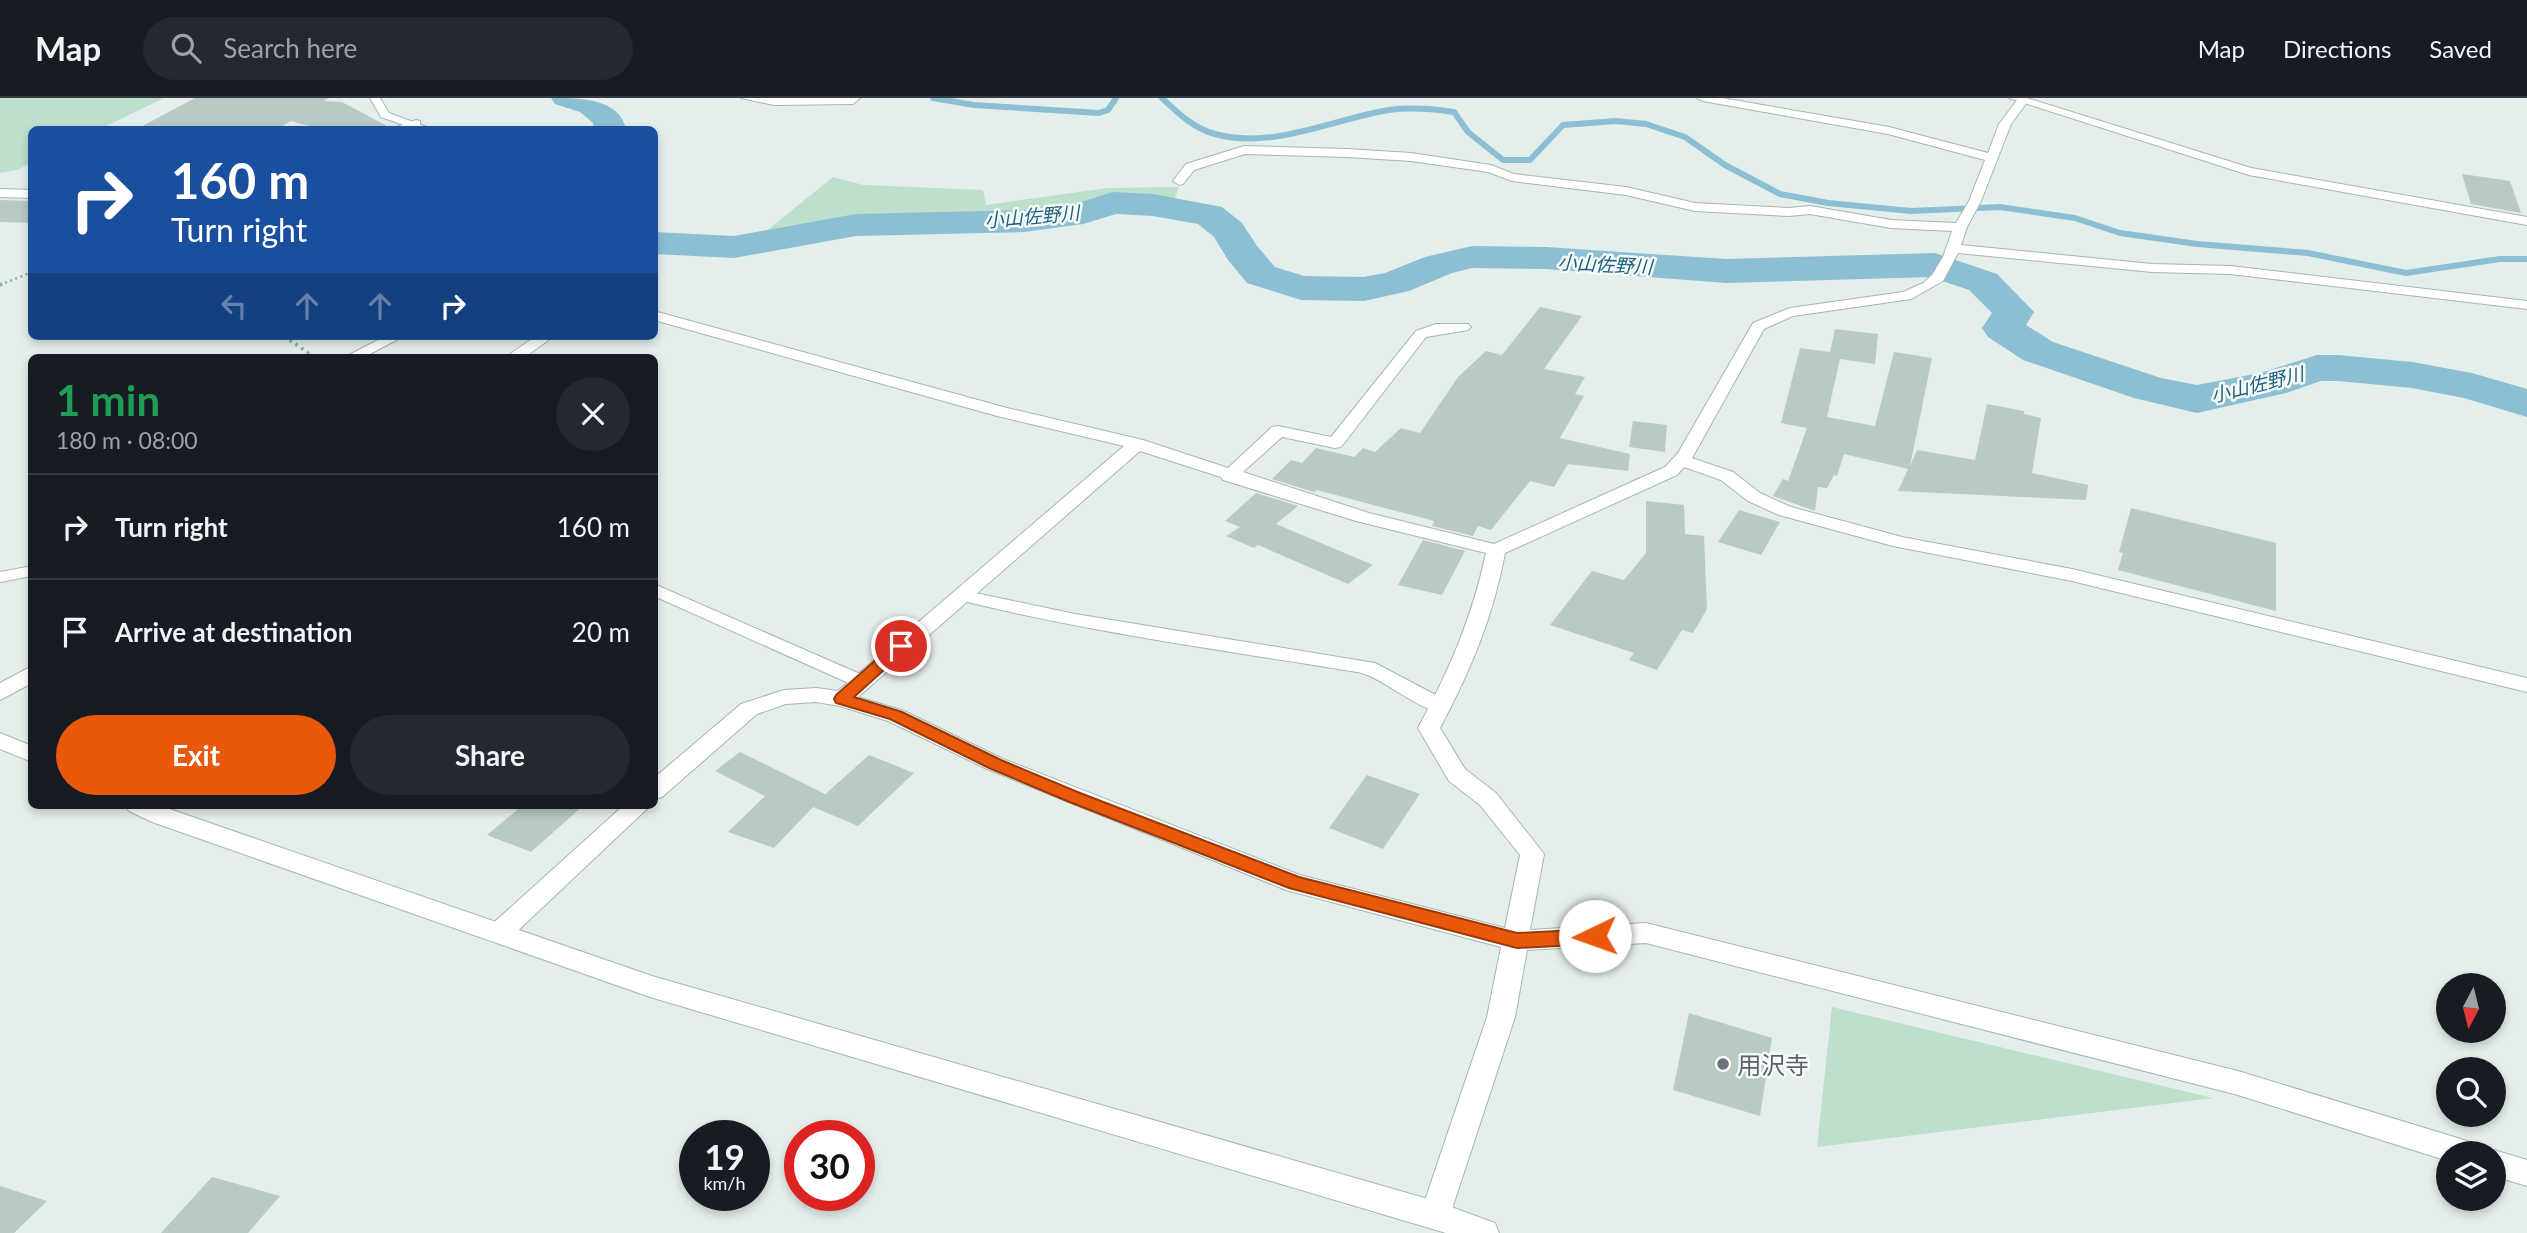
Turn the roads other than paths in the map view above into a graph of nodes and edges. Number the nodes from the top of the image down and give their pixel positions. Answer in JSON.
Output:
{"nodes":[{"id":1,"x":375,"y":98,"type":"edge"},
{"id":2,"x":746,"y":98,"type":"edge"},
{"id":3,"x":855,"y":98,"type":"edge"},
{"id":4,"x":1703,"y":98,"type":"edge"},
{"id":5,"x":2019,"y":99,"type":"edge"},
{"id":6,"x":416,"y":124,"type":"junction"},
{"id":7,"x":408,"y":126,"type":"edge"},
{"id":8,"x":421,"y":126,"type":"edge"},
{"id":9,"x":1992,"y":158,"type":"junction"},
{"id":10,"x":1179,"y":181,"type":"dead end"},
{"id":11,"x":0,"y":193,"type":"edge"},
{"id":12,"x":28,"y":194,"type":"edge"},
{"id":13,"x":1964,"y":221,"type":"junction"},
{"id":14,"x":2527,"y":221,"type":"edge"},
{"id":15,"x":1952,"y":253,"type":"junction"},
{"id":16,"x":2527,"y":305,"type":"edge"},
{"id":17,"x":658,"y":316,"type":"edge"},
{"id":18,"x":1463,"y":327,"type":"dead end"},
{"id":19,"x":388,"y":340,"type":"edge"},
{"id":20,"x":540,"y":340,"type":"edge"},
{"id":21,"x":358,"y":354,"type":"edge"},
{"id":22,"x":519,"y":354,"type":"edge"},
{"id":23,"x":1137,"y":444,"type":"junction"},
{"id":24,"x":1682,"y":460,"type":"junction"},
{"id":25,"x":1230,"y":476,"type":"junction"},
{"id":26,"x":1496,"y":550,"type":"junction"},
{"id":27,"x":28,"y":571,"type":"edge"},
{"id":28,"x":0,"y":577,"type":"edge"},
{"id":29,"x":658,"y":591,"type":"edge"},
{"id":30,"x":961,"y":595,"type":"junction"},
{"id":31,"x":28,"y":676,"type":"edge"},
{"id":32,"x":860,"y":681,"type":"junction"},
{"id":33,"x":2527,"y":685,"type":"edge"},
{"id":34,"x":0,"y":693,"type":"edge"},
{"id":35,"x":842,"y":699,"type":"junction"},
{"id":36,"x":1440,"y":706,"type":"junction"},
{"id":37,"x":0,"y":740,"type":"edge"},
{"id":38,"x":28,"y":753,"type":"edge"},
{"id":39,"x":658,"y":787,"type":"edge"},
{"id":40,"x":145,"y":809,"type":"edge"},
{"id":41,"x":635,"y":809,"type":"edge"},
{"id":42,"x":499,"y":933,"type":"junction"},
{"id":43,"x":1517,"y":941,"type":"junction"},
{"id":44,"x":2436,"y":1145,"type":"edge"},
{"id":45,"x":2506,"y":1167,"type":"edge"},
{"id":46,"x":2527,"y":1173,"type":"edge"},
{"id":47,"x":1435,"y":1215,"type":"junction"},
{"id":48,"x":1484,"y":1233,"type":"edge"}],
"edges":[{"from":1,"to":6,"type":"lane"},
{"from":2,"to":3,"type":"lane"},
{"from":4,"to":9,"type":"street"},
{"from":5,"to":9,"type":"street"},
{"from":5,"to":14,"type":"street"},
{"from":6,"to":7,"type":"street"},
{"from":6,"to":8,"type":"lane"},
{"from":9,"to":13,"type":"street"},
{"from":10,"to":13,"type":"street"},
{"from":11,"to":12,"type":"street"},
{"from":13,"to":15,"type":"street"},
{"from":15,"to":16,"type":"street"},
{"from":15,"to":24,"type":"street"},
{"from":17,"to":23,"type":"street"},
{"from":18,"to":25,"type":"street"},
{"from":19,"to":21,"type":"lane"},
{"from":20,"to":22,"type":"street"},
{"from":23,"to":25,"type":"street"},
{"from":23,"to":30,"type":"street"},
{"from":24,"to":26,"type":"street"},
{"from":24,"to":33,"type":"street"},
{"from":25,"to":26,"type":"street"},
{"from":26,"to":36,"type":"street"},
{"from":27,"to":28,"type":"lane"},
{"from":29,"to":32,"type":"lane"},
{"from":30,"to":32,"type":"street"},
{"from":30,"to":36,"type":"lane"},
{"from":31,"to":34,"type":"street"},
{"from":32,"to":35,"type":"street"},
{"from":35,"to":39,"type":"street"},
{"from":35,"to":43,"type":"street"},
{"from":36,"to":43,"type":"street"},
{"from":37,"to":38,"type":"street"},
{"from":40,"to":42,"type":"street"},
{"from":41,"to":42,"type":"street"},
{"from":42,"to":47,"type":"street"},
{"from":43,"to":44,"type":"street"},
{"from":43,"to":47,"type":"street"},
{"from":45,"to":46,"type":"street"},
{"from":47,"to":48,"type":"street"}]}
